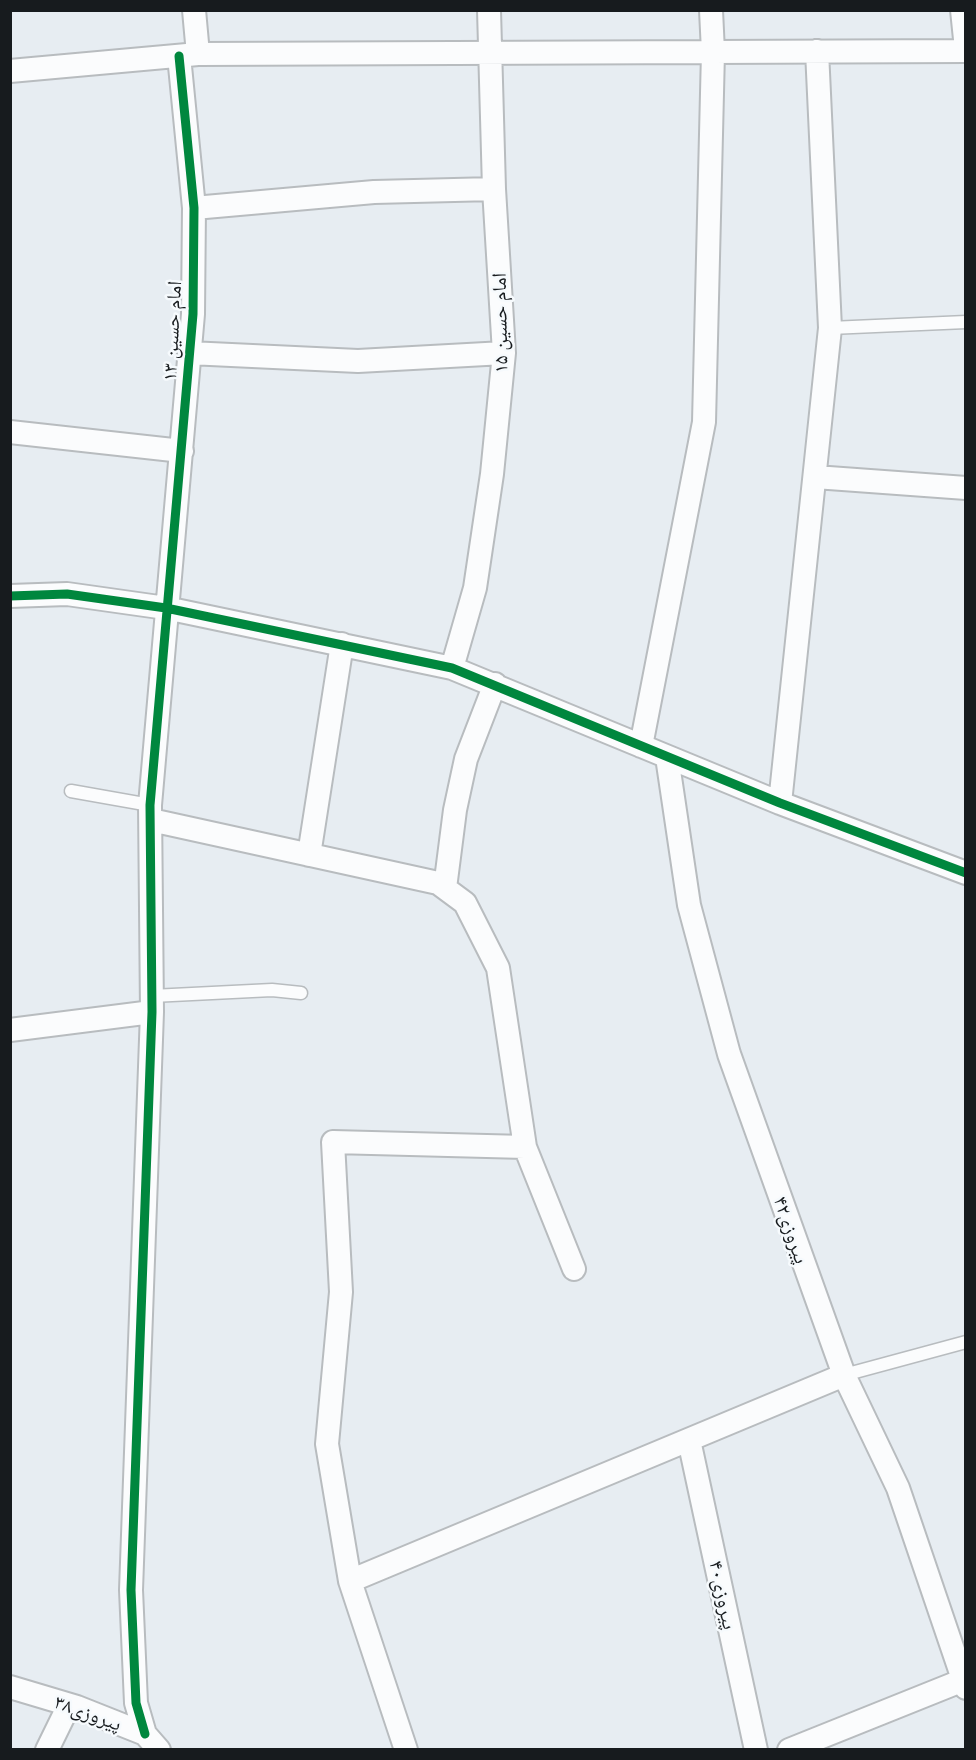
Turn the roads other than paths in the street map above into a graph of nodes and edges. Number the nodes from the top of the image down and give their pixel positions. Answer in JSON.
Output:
{"nodes":[{"id":1,"x":194,"y":10,"type":"edge"},
{"id":2,"x":489,"y":10,"type":"edge"},
{"id":3,"x":711,"y":10,"type":"edge"},
{"id":4,"x":962,"y":10,"type":"edge"},
{"id":5,"x":966,"y":50,"type":"edge"},
{"id":6,"x":817,"y":51,"type":"junction"},
{"id":7,"x":713,"y":52,"type":"junction"},
{"id":8,"x":492,"y":53,"type":"junction"},
{"id":9,"x":188,"y":55,"type":"junction"},
{"id":10,"x":10,"y":71,"type":"edge"},
{"id":11,"x":494,"y":189,"type":"junction"},
{"id":12,"x":194,"y":208,"type":"junction"},
{"id":13,"x":966,"y":322,"type":"edge"},
{"id":14,"x":830,"y":328,"type":"junction"},
{"id":15,"x":189,"y":353,"type":"junction"},
{"id":16,"x":504,"y":353,"type":"junction"},
{"id":17,"x":10,"y":432,"type":"edge"},
{"id":18,"x":182,"y":451,"type":"junction"},
{"id":19,"x":815,"y":477,"type":"junction"},
{"id":20,"x":966,"y":488,"type":"edge"},
{"id":21,"x":10,"y":596,"type":"edge"},
{"id":22,"x":166,"y":609,"type":"junction"},
{"id":23,"x":342,"y":644,"type":"junction"},
{"id":24,"x":452,"y":668,"type":"junction"},
{"id":25,"x":495,"y":684,"type":"junction"},
{"id":26,"x":641,"y":747,"type":"junction"},
{"id":27,"x":666,"y":757,"type":"junction"},
{"id":28,"x":71,"y":791,"type":"dead end"},
{"id":29,"x":780,"y":803,"type":"junction"},
{"id":30,"x":151,"y":813,"type":"junction"},
{"id":31,"x":309,"y":855,"type":"junction"},
{"id":32,"x":966,"y":873,"type":"edge"},
{"id":33,"x":445,"y":888,"type":"junction"},
{"id":34,"x":301,"y":993,"type":"dead end"},
{"id":35,"x":152,"y":1004,"type":"junction"},
{"id":36,"x":10,"y":1030,"type":"edge"},
{"id":37,"x":525,"y":1147,"type":"junction"},
{"id":38,"x":574,"y":1269,"type":"dead end"},
{"id":39,"x":966,"y":1342,"type":"edge"},
{"id":40,"x":844,"y":1376,"type":"junction"},
{"id":41,"x":689,"y":1440,"type":"junction"},
{"id":42,"x":350,"y":1581,"type":"junction"},
{"id":43,"x":965,"y":1683,"type":"edge"},
{"id":44,"x":10,"y":1687,"type":"edge"},
{"id":45,"x":69,"y":1705,"type":"junction"},
{"id":46,"x":152,"y":1742,"type":"edge"},
{"id":47,"x":47,"y":1749,"type":"edge"},
{"id":48,"x":406,"y":1749,"type":"edge"},
{"id":49,"x":756,"y":1749,"type":"edge"},
{"id":50,"x":789,"y":1749,"type":"edge"}],
"edges":[{"from":1,"to":9,"type":"street","name":"امام حسین ۱۳"},
{"from":2,"to":8,"type":"street","name":"امام حسین ۱۵"},
{"from":3,"to":7,"type":"street"},
{"from":4,"to":5,"type":"street"},
{"from":5,"to":6,"type":"street"},
{"from":6,"to":7,"type":"street"},
{"from":6,"to":14,"type":"street"},
{"from":7,"to":8,"type":"street"},
{"from":7,"to":26,"type":"street"},
{"from":8,"to":9,"type":"street"},
{"from":8,"to":11,"type":"street","name":"امام حسین ۱۵"},
{"from":9,"to":10,"type":"street"},
{"from":9,"to":12,"type":"street","name":"امام حسین ۱۳"},
{"from":11,"to":12,"type":"street"},
{"from":11,"to":16,"type":"street","name":"امام حسین ۱۵"},
{"from":12,"to":15,"type":"street","name":"امام حسین ۱۳"},
{"from":13,"to":14,"type":"lane"},
{"from":14,"to":19,"type":"street"},
{"from":15,"to":16,"type":"street"},
{"from":15,"to":18,"type":"street","name":"امام حسین ۱۳"},
{"from":16,"to":24,"type":"street","name":"امام حسین ۱۵"},
{"from":17,"to":18,"type":"street"},
{"from":18,"to":22,"type":"street","name":"امام حسین ۱۳"},
{"from":19,"to":20,"type":"street"},
{"from":19,"to":29,"type":"street"},
{"from":21,"to":22,"type":"street"},
{"from":22,"to":23,"type":"street"},
{"from":22,"to":30,"type":"street","name":"امام حسین ۱۳"},
{"from":23,"to":24,"type":"street"},
{"from":23,"to":31,"type":"street"},
{"from":24,"to":25,"type":"street"},
{"from":25,"to":26,"type":"street"},
{"from":25,"to":33,"type":"street"},
{"from":26,"to":27,"type":"street"},
{"from":27,"to":29,"type":"street"},
{"from":27,"to":40,"type":"street","name":"پیروزی۴۲"},
{"from":28,"to":30,"type":"lane"},
{"from":29,"to":32,"type":"street"},
{"from":30,"to":31,"type":"street"},
{"from":30,"to":35,"type":"street","name":"امام حسین ۱۳"},
{"from":31,"to":33,"type":"street"},
{"from":33,"to":37,"type":"street"},
{"from":34,"to":35,"type":"lane"},
{"from":35,"to":36,"type":"street"},
{"from":35,"to":46,"type":"street","name":"امام حسین ۱۳"},
{"from":37,"to":38,"type":"street"},
{"from":37,"to":42,"type":"street"},
{"from":39,"to":40,"type":"lane"},
{"from":40,"to":41,"type":"street"},
{"from":40,"to":43,"type":"street","name":"پیروزی۴۲"},
{"from":41,"to":42,"type":"street"},
{"from":41,"to":49,"type":"street","name":"پیروزی۴۰"},
{"from":42,"to":48,"type":"street"},
{"from":43,"to":50,"type":"street"},
{"from":44,"to":45,"type":"street","name":"پیروزی۳۸"},
{"from":45,"to":46,"type":"street","name":"پیروزی۳۸"},
{"from":45,"to":47,"type":"street"}]}
